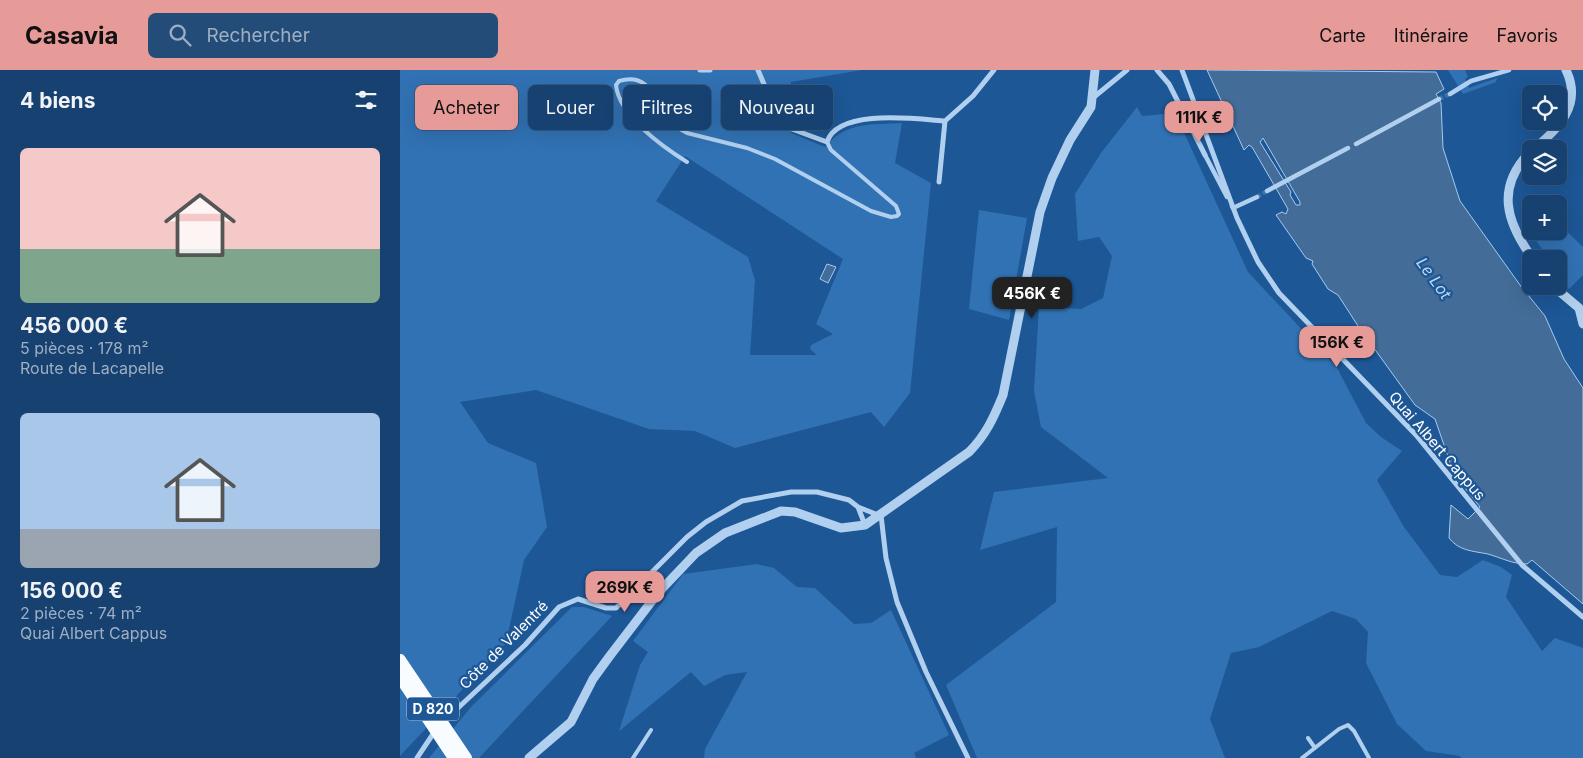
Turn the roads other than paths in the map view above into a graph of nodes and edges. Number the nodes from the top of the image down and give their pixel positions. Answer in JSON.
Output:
{"nodes":[{"id":1,"x":700,"y":70,"type":"edge"},
{"id":2,"x":710,"y":70,"type":"edge"},
{"id":3,"x":758,"y":70,"type":"edge"},
{"id":4,"x":994,"y":70,"type":"edge"},
{"id":5,"x":1095,"y":70,"type":"edge"},
{"id":6,"x":1127,"y":70,"type":"edge"},
{"id":7,"x":1157,"y":70,"type":"edge"},
{"id":8,"x":1182,"y":70,"type":"edge"},
{"id":9,"x":1509,"y":70,"type":"edge"},
{"id":10,"x":1566,"y":70,"type":"edge"},
{"id":11,"x":1450,"y":94,"type":"tunnel mouth"},
{"id":12,"x":1094,"y":97,"type":"junction"},
{"id":13,"x":1439,"y":99,"type":"tunnel mouth"},
{"id":14,"x":945,"y":121,"type":"junction"},
{"id":15,"x":1544,"y":140,"type":"edge"},
{"id":16,"x":827,"y":142,"type":"junction"},
{"id":17,"x":1356,"y":144,"type":"dead end"},
{"id":18,"x":1348,"y":148,"type":"dead end"},
{"id":19,"x":1205,"y":155,"type":"joint"},
{"id":20,"x":687,"y":162,"type":"dead end"},
{"id":21,"x":1522,"y":162,"type":"edge"},
{"id":22,"x":939,"y":182,"type":"dead end"},
{"id":23,"x":1267,"y":191,"type":"tunnel mouth"},
{"id":24,"x":1256,"y":197,"type":"tunnel mouth"},
{"id":25,"x":1233,"y":208,"type":"junction"},
{"id":26,"x":1527,"y":250,"type":"edge"},
{"id":27,"x":1566,"y":295,"type":"edge"},
{"id":28,"x":1581,"y":306,"type":"edge"},
{"id":29,"x":1583,"y":324,"type":"edge"},
{"id":30,"x":858,"y":507,"type":"junction"},
{"id":31,"x":880,"y":515,"type":"junction"},
{"id":32,"x":865,"y":525,"type":"junction"},
{"id":33,"x":1583,"y":617,"type":"edge"},
{"id":34,"x":400,"y":660,"type":"edge"},
{"id":35,"x":400,"y":677,"type":"edge"},
{"id":36,"x":651,"y":730,"type":"dead end"},
{"id":37,"x":1308,"y":738,"type":"dead end"},
{"id":38,"x":1315,"y":748,"type":"junction"},
{"id":39,"x":417,"y":758,"type":"edge"},
{"id":40,"x":454,"y":758,"type":"edge"},
{"id":41,"x":466,"y":758,"type":"edge"},
{"id":42,"x":529,"y":758,"type":"edge"},
{"id":43,"x":633,"y":758,"type":"edge"},
{"id":44,"x":968,"y":758,"type":"edge"},
{"id":45,"x":1302,"y":758,"type":"edge"},
{"id":46,"x":1369,"y":758,"type":"edge"}],
"edges":[{"from":1,"to":2,"type":"street"},
{"from":3,"to":16,"type":"street"},
{"from":4,"to":14,"type":"street"},
{"from":5,"to":12,"type":"street"},
{"from":6,"to":12,"type":"street"},
{"from":7,"to":19,"type":"street"},
{"from":8,"to":25,"type":"street","name":"Quai Albert Cappus"},
{"from":9,"to":11,"type":"street"},
{"from":10,"to":15,"type":"street"},
{"from":12,"to":31,"type":"street"},
{"from":13,"to":17,"type":"street"},
{"from":14,"to":16,"type":"street"},
{"from":14,"to":22,"type":"street"},
{"from":16,"to":20,"type":"lane"},
{"from":18,"to":23,"type":"street"},
{"from":19,"to":25,"type":"street"},
{"from":21,"to":26,"type":"street"},
{"from":24,"to":25,"type":"street"},
{"from":25,"to":33,"type":"street","name":"Quai Albert Cappus"},
{"from":27,"to":28,"type":"street"},
{"from":28,"to":29,"type":"street"},
{"from":30,"to":31,"type":"street","name":"Côte de Valentré"},
{"from":30,"to":32,"type":"street"},
{"from":30,"to":39,"type":"street","name":"Côte de Valentré"},
{"from":31,"to":32,"type":"street"},
{"from":31,"to":44,"type":"street"},
{"from":32,"to":42,"type":"street"},
{"from":34,"to":41,"type":"main road","number":"D 820","bridge":true},
{"from":35,"to":40,"type":"main road","number":"D 820","bridge":true},
{"from":36,"to":43,"type":"lane"},
{"from":37,"to":38,"type":"lane"},
{"from":38,"to":45,"type":"lane"},
{"from":38,"to":46,"type":"lane"}]}
